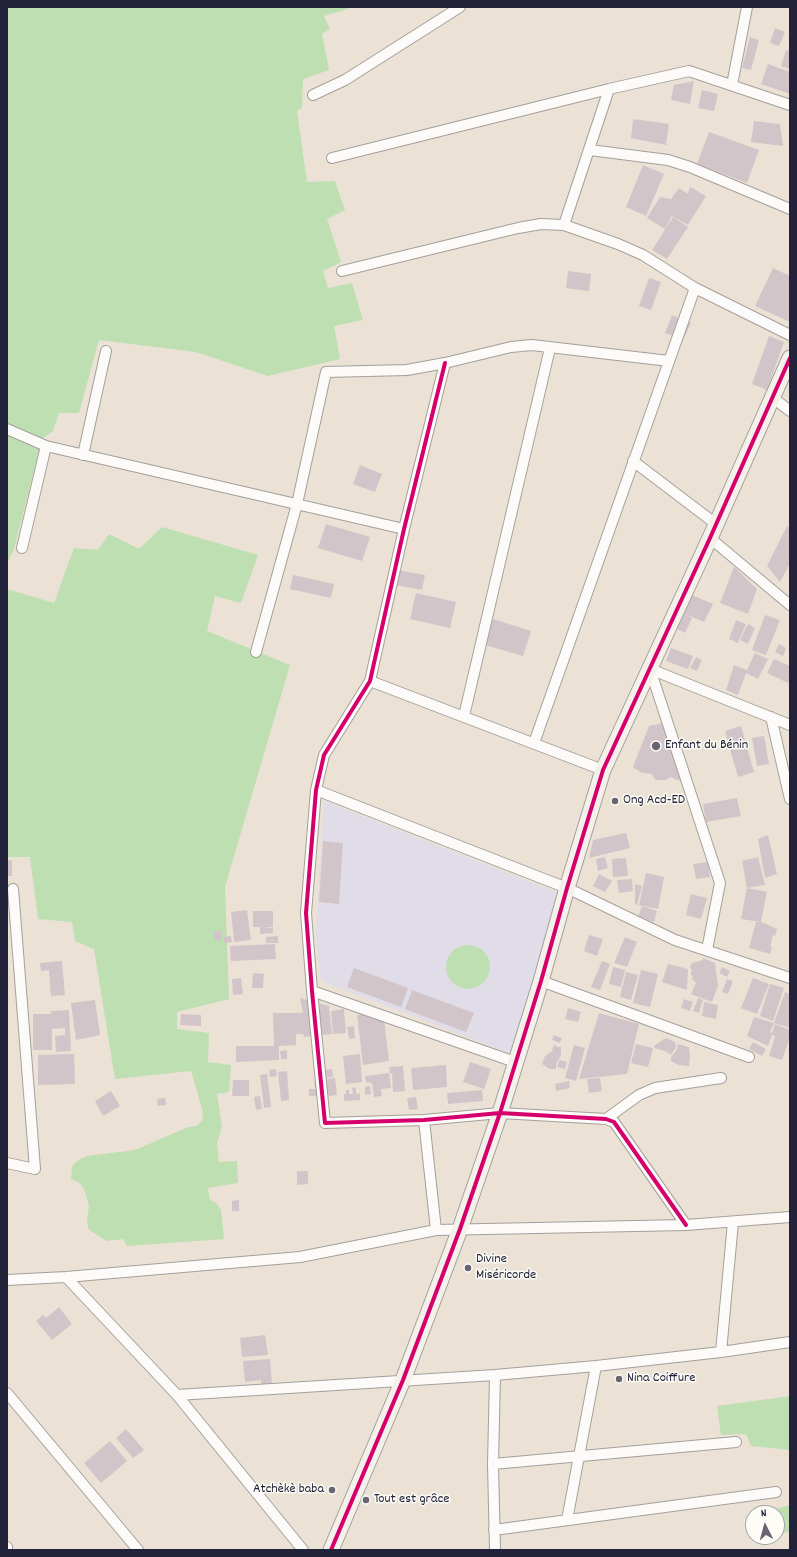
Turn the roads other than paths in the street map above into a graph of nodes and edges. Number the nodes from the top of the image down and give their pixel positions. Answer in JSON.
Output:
{"nodes":[{"id":1,"x":460,"y":7,"type":"edge"},
{"id":2,"x":747,"y":7,"type":"edge"},
{"id":3,"x":732,"y":85,"type":"junction"},
{"id":4,"x":609,"y":89,"type":"junction"},
{"id":5,"x":313,"y":95,"type":"dead end"},
{"id":6,"x":790,"y":105,"type":"edge"},
{"id":7,"x":590,"y":150,"type":"junction"},
{"id":8,"x":332,"y":158,"type":"dead end"},
{"id":9,"x":790,"y":209,"type":"edge"},
{"id":10,"x":564,"y":225,"type":"junction"},
{"id":11,"x":342,"y":271,"type":"dead end"},
{"id":12,"x":694,"y":288,"type":"junction"},
{"id":13,"x":790,"y":335,"type":"edge"},
{"id":14,"x":550,"y":348,"type":"junction"},
{"id":15,"x":106,"y":351,"type":"dead end"},
{"id":16,"x":790,"y":358,"type":"edge"},
{"id":17,"x":669,"y":361,"type":"junction"},
{"id":18,"x":445,"y":363,"type":"junction"},
{"id":19,"x":772,"y":397,"type":"junction"},
{"id":20,"x":790,"y":411,"type":"edge"},
{"id":21,"x":7,"y":429,"type":"edge"},
{"id":22,"x":46,"y":446,"type":"junction"},
{"id":23,"x":83,"y":455,"type":"junction"},
{"id":24,"x":633,"y":461,"type":"junction"},
{"id":25,"x":297,"y":504,"type":"junction"},
{"id":26,"x":404,"y":529,"type":"junction"},
{"id":27,"x":713,"y":531,"type":"junction"},
{"id":28,"x":22,"y":548,"type":"dead end"},
{"id":29,"x":790,"y":605,"type":"edge"},
{"id":30,"x":256,"y":652,"type":"dead end"},
{"id":31,"x":650,"y":669,"type":"junction"},
{"id":32,"x":370,"y":681,"type":"junction"},
{"id":33,"x":464,"y":716,"type":"junction"},
{"id":34,"x":771,"y":718,"type":"junction"},
{"id":35,"x":790,"y":725,"type":"edge"},
{"id":36,"x":534,"y":743,"type":"junction"},
{"id":37,"x":603,"y":770,"type":"junction"},
{"id":38,"x":316,"y":790,"type":"junction"},
{"id":39,"x":790,"y":799,"type":"edge"},
{"id":40,"x":13,"y":888,"type":"dead end"},
{"id":41,"x":567,"y":888,"type":"junction"},
{"id":42,"x":707,"y":950,"type":"junction"},
{"id":43,"x":790,"y":978,"type":"edge"},
{"id":44,"x":541,"y":981,"type":"junction"},
{"id":45,"x":312,"y":991,"type":"junction"},
{"id":46,"x":749,"y":1057,"type":"dead end"},
{"id":47,"x":515,"y":1062,"type":"junction"},
{"id":48,"x":721,"y":1078,"type":"dead end"},
{"id":49,"x":500,"y":1113,"type":"junction"},
{"id":50,"x":606,"y":1119,"type":"junction"},
{"id":51,"x":424,"y":1120,"type":"junction"},
{"id":52,"x":7,"y":1163,"type":"edge"},
{"id":53,"x":790,"y":1217,"type":"edge"},
{"id":54,"x":733,"y":1222,"type":"junction"},
{"id":55,"x":686,"y":1225,"type":"junction"},
{"id":56,"x":460,"y":1229,"type":"junction"},
{"id":57,"x":436,"y":1230,"type":"junction"},
{"id":58,"x":66,"y":1277,"type":"junction"},
{"id":59,"x":7,"y":1280,"type":"edge"},
{"id":60,"x":790,"y":1342,"type":"edge"},
{"id":61,"x":721,"y":1352,"type":"junction"},
{"id":62,"x":596,"y":1366,"type":"junction"},
{"id":63,"x":495,"y":1375,"type":"junction"},
{"id":64,"x":403,"y":1380,"type":"junction"},
{"id":65,"x":7,"y":1392,"type":"edge"},
{"id":66,"x":177,"y":1395,"type":"junction"},
{"id":67,"x":736,"y":1442,"type":"dead end"},
{"id":68,"x":579,"y":1456,"type":"junction"},
{"id":69,"x":493,"y":1464,"type":"junction"},
{"id":70,"x":776,"y":1492,"type":"dead end"},
{"id":71,"x":567,"y":1520,"type":"junction"},
{"id":72,"x":494,"y":1530,"type":"junction"},
{"id":73,"x":7,"y":1546,"type":"edge"},
{"id":74,"x":7,"y":1550,"type":"edge"},
{"id":75,"x":138,"y":1550,"type":"edge"},
{"id":76,"x":303,"y":1550,"type":"edge"},
{"id":77,"x":331,"y":1550,"type":"edge"},
{"id":78,"x":494,"y":1550,"type":"edge"}],
"edges":[{"from":1,"to":5,"type":"street"},
{"from":2,"to":3,"type":"street"},
{"from":3,"to":4,"type":"street"},
{"from":3,"to":6,"type":"street"},
{"from":4,"to":7,"type":"street"},
{"from":4,"to":8,"type":"street"},
{"from":7,"to":9,"type":"street"},
{"from":7,"to":10,"type":"street"},
{"from":10,"to":11,"type":"street"},
{"from":10,"to":12,"type":"street"},
{"from":12,"to":13,"type":"street"},
{"from":12,"to":17,"type":"street"},
{"from":14,"to":17,"type":"street"},
{"from":14,"to":18,"type":"street"},
{"from":14,"to":33,"type":"street"},
{"from":15,"to":23,"type":"street"},
{"from":16,"to":19,"type":"street"},
{"from":17,"to":24,"type":"street"},
{"from":18,"to":25,"type":"street"},
{"from":18,"to":26,"type":"street"},
{"from":19,"to":20,"type":"street"},
{"from":19,"to":27,"type":"street"},
{"from":21,"to":22,"type":"street"},
{"from":22,"to":23,"type":"street"},
{"from":22,"to":28,"type":"street"},
{"from":23,"to":25,"type":"street"},
{"from":24,"to":27,"type":"street"},
{"from":24,"to":36,"type":"street"},
{"from":25,"to":26,"type":"street"},
{"from":25,"to":30,"type":"street"},
{"from":26,"to":32,"type":"street"},
{"from":27,"to":29,"type":"street"},
{"from":27,"to":31,"type":"street"},
{"from":31,"to":34,"type":"street"},
{"from":31,"to":37,"type":"street"},
{"from":31,"to":42,"type":"street"},
{"from":32,"to":33,"type":"street"},
{"from":32,"to":38,"type":"street"},
{"from":33,"to":36,"type":"street"},
{"from":34,"to":35,"type":"street"},
{"from":34,"to":39,"type":"street"},
{"from":36,"to":37,"type":"street"},
{"from":37,"to":41,"type":"street"},
{"from":38,"to":41,"type":"street"},
{"from":38,"to":45,"type":"street"},
{"from":40,"to":52,"type":"street"},
{"from":41,"to":42,"type":"street"},
{"from":41,"to":44,"type":"street"},
{"from":42,"to":43,"type":"street"},
{"from":44,"to":46,"type":"street"},
{"from":44,"to":47,"type":"street"},
{"from":45,"to":47,"type":"street"},
{"from":45,"to":51,"type":"street"},
{"from":47,"to":49,"type":"street"},
{"from":48,"to":50,"type":"street"},
{"from":49,"to":50,"type":"street"},
{"from":49,"to":51,"type":"street"},
{"from":49,"to":56,"type":"street"},
{"from":50,"to":55,"type":"street"},
{"from":51,"to":57,"type":"street"},
{"from":53,"to":54,"type":"street"},
{"from":54,"to":55,"type":"street"},
{"from":54,"to":61,"type":"street"},
{"from":55,"to":56,"type":"street"},
{"from":56,"to":57,"type":"street"},
{"from":56,"to":64,"type":"street"},
{"from":57,"to":58,"type":"street"},
{"from":58,"to":59,"type":"street"},
{"from":58,"to":66,"type":"street"},
{"from":60,"to":61,"type":"street"},
{"from":61,"to":62,"type":"street"},
{"from":62,"to":63,"type":"street"},
{"from":62,"to":68,"type":"street"},
{"from":63,"to":64,"type":"street"},
{"from":63,"to":69,"type":"street"},
{"from":64,"to":66,"type":"street"},
{"from":64,"to":77,"type":"street"},
{"from":65,"to":75,"type":"street"},
{"from":66,"to":76,"type":"street"},
{"from":67,"to":68,"type":"street"},
{"from":68,"to":69,"type":"street"},
{"from":68,"to":71,"type":"street"},
{"from":69,"to":72,"type":"street"},
{"from":70,"to":71,"type":"street"},
{"from":71,"to":72,"type":"street"},
{"from":72,"to":78,"type":"street"},
{"from":73,"to":74,"type":"street"}]}
